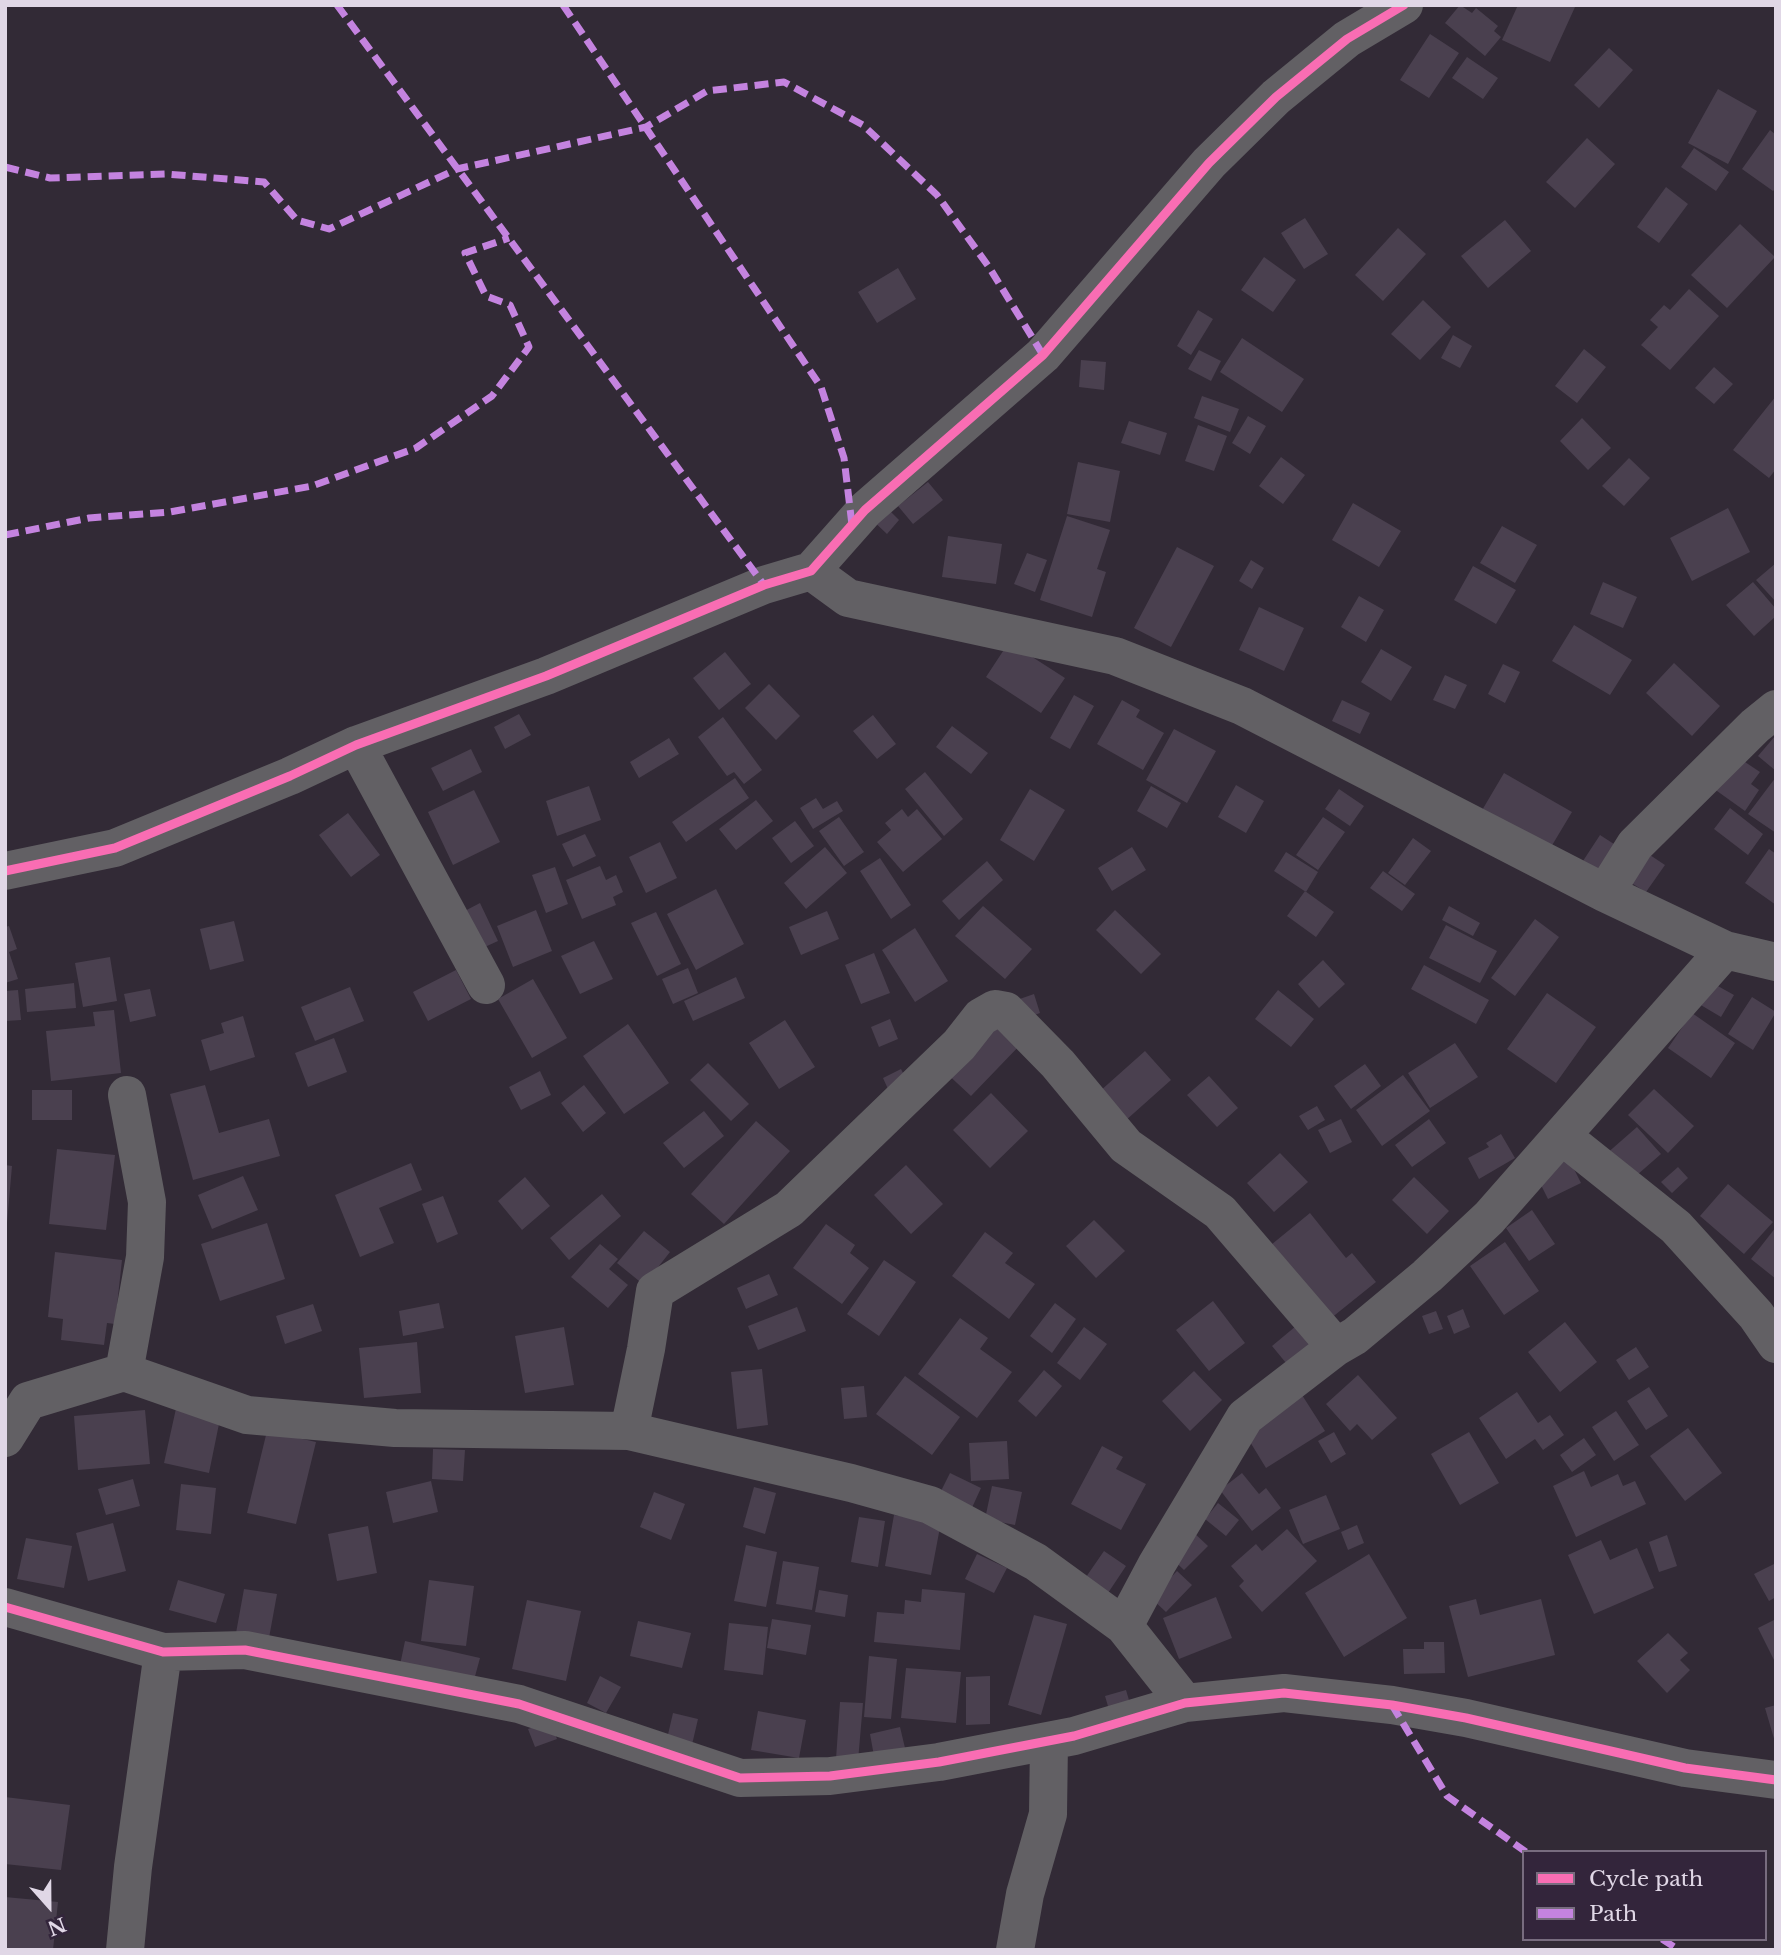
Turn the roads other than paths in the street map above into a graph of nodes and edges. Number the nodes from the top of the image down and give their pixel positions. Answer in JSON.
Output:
{"nodes":[{"id":1,"x":1404,"y":5,"type":"edge"},
{"id":2,"x":811,"y":571,"type":"junction"},
{"id":3,"x":1776,"y":709,"type":"edge"},
{"id":4,"x":356,"y":746,"type":"junction"},
{"id":5,"x":5,"y":871,"type":"edge"},
{"id":6,"x":1605,"y":893,"type":"junction"},
{"id":7,"x":1725,"y":950,"type":"junction"},
{"id":8,"x":1776,"y":962,"type":"edge"},
{"id":9,"x":486,"y":985,"type":"dead end"},
{"id":10,"x":127,"y":1095,"type":"dead end"},
{"id":11,"x":1562,"y":1136,"type":"junction"},
{"id":12,"x":1776,"y":1344,"type":"edge"},
{"id":13,"x":1336,"y":1347,"type":"junction"},
{"id":14,"x":124,"y":1372,"type":"junction"},
{"id":15,"x":629,"y":1431,"type":"junction"},
{"id":16,"x":5,"y":1438,"type":"edge"},
{"id":17,"x":5,"y":1607,"type":"edge"},
{"id":18,"x":1124,"y":1626,"type":"junction"},
{"id":19,"x":163,"y":1652,"type":"junction"},
{"id":20,"x":1185,"y":1703,"type":"junction"},
{"id":21,"x":1049,"y":1742,"type":"junction"},
{"id":22,"x":1776,"y":1780,"type":"edge"},
{"id":23,"x":125,"y":1950,"type":"edge"},
{"id":24,"x":1016,"y":1950,"type":"edge"}],
"edges":[{"from":1,"to":2,"type":"street"},
{"from":2,"to":4,"type":"street"},
{"from":2,"to":6,"type":"street"},
{"from":3,"to":6,"type":"street"},
{"from":4,"to":5,"type":"street"},
{"from":4,"to":9,"type":"street"},
{"from":6,"to":7,"type":"street"},
{"from":7,"to":8,"type":"street"},
{"from":7,"to":11,"type":"street"},
{"from":10,"to":14,"type":"street"},
{"from":11,"to":12,"type":"street"},
{"from":11,"to":13,"type":"street"},
{"from":13,"to":15,"type":"street"},
{"from":13,"to":18,"type":"street"},
{"from":14,"to":15,"type":"street"},
{"from":14,"to":16,"type":"street"},
{"from":15,"to":18,"type":"street"},
{"from":17,"to":19,"type":"street"},
{"from":18,"to":20,"type":"street"},
{"from":19,"to":21,"type":"street"},
{"from":19,"to":23,"type":"street"},
{"from":20,"to":21,"type":"street"},
{"from":20,"to":22,"type":"street"},
{"from":21,"to":24,"type":"street"}]}
